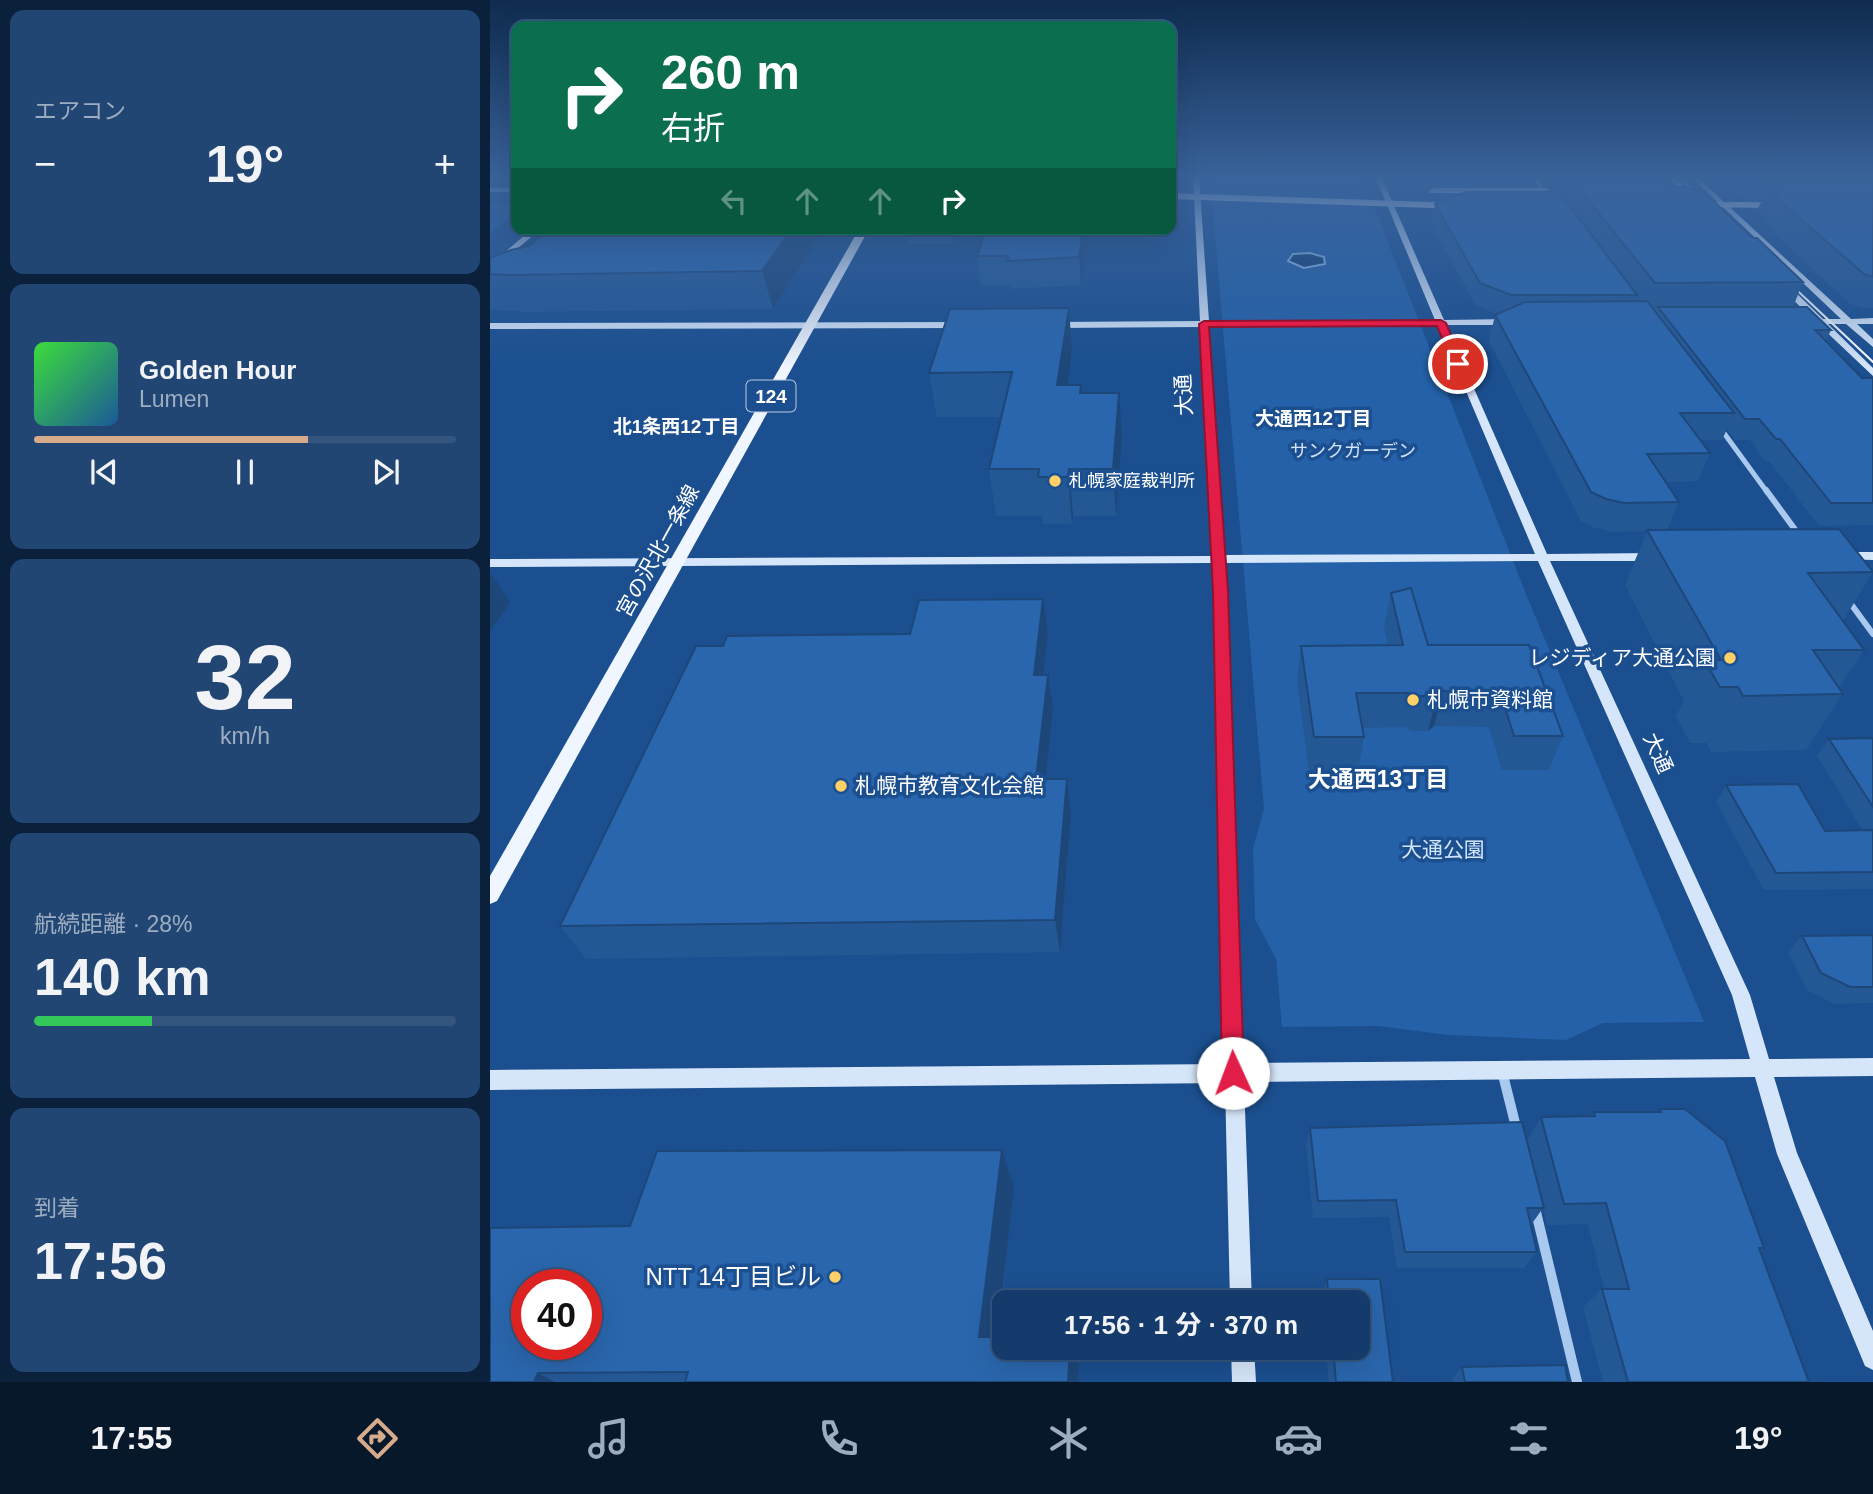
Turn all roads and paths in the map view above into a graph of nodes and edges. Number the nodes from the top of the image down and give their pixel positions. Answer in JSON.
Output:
{"nodes":[{"id":1,"x":523,"y":240,"type":"edge"},
{"id":2,"x":858,"y":240,"type":"edge"},
{"id":3,"x":1199,"y":240,"type":"edge"},
{"id":4,"x":1406,"y":240,"type":"edge"},
{"id":5,"x":1762,"y":240,"type":"edge"},
{"id":6,"x":490,"y":269,"type":"edge"},
{"id":7,"x":1774,"y":277,"type":"edge"},
{"id":8,"x":1820,"y":321,"type":"junction"},
{"id":9,"x":1849,"y":321,"type":"junction"},
{"id":10,"x":1873,"y":321,"type":"edge"},
{"id":11,"x":1519,"y":322,"type":"edge"},
{"id":12,"x":1794,"y":322,"type":"edge"},
{"id":13,"x":1441,"y":323,"type":"junction"},
{"id":14,"x":1204,"y":324,"type":"junction"},
{"id":15,"x":973,"y":325,"type":"edge"},
{"id":16,"x":1043,"y":325,"type":"edge"},
{"id":17,"x":810,"y":326,"type":"junction"},
{"id":18,"x":490,"y":327,"type":"edge"},
{"id":19,"x":1873,"y":344,"type":"edge"},
{"id":20,"x":1873,"y":373,"type":"edge"},
{"id":21,"x":1713,"y":419,"type":"edge"},
{"id":22,"x":1800,"y":536,"type":"edge"},
{"id":23,"x":1827,"y":556,"type":"edge"},
{"id":24,"x":1873,"y":556,"type":"edge"},
{"id":25,"x":1662,"y":557,"type":"edge"},
{"id":26,"x":1543,"y":558,"type":"junction"},
{"id":27,"x":1218,"y":559,"type":"junction"},
{"id":28,"x":677,"y":562,"type":"junction"},
{"id":29,"x":490,"y":563,"type":"edge"},
{"id":30,"x":1840,"y":589,"type":"edge"},
{"id":31,"x":1873,"y":634,"type":"edge"},
{"id":32,"x":490,"y":895,"type":"edge"},
{"id":33,"x":1873,"y":1067,"type":"edge"},
{"id":34,"x":1760,"y":1068,"type":"junction"},
{"id":35,"x":1502,"y":1071,"type":"junction"},
{"id":36,"x":1233,"y":1073,"type":"junction"},
{"id":37,"x":490,"y":1080,"type":"edge"},
{"id":38,"x":1519,"y":1140,"type":"edge"},
{"id":39,"x":1532,"y":1194,"type":"edge"},
{"id":40,"x":1241,"y":1290,"type":"edge"},
{"id":41,"x":1873,"y":1358,"type":"edge"},
{"id":42,"x":1243,"y":1360,"type":"edge"},
{"id":43,"x":1244,"y":1382,"type":"edge"},
{"id":44,"x":1577,"y":1382,"type":"edge"}],
"edges":[{"from":1,"to":6,"type":"street"},
{"from":2,"to":17,"type":"main road","name":"宮の沢北一条線","number":"124"},
{"from":3,"to":14,"type":"street","name":"大通"},
{"from":4,"to":13,"type":"street","name":"大通"},
{"from":5,"to":9,"type":"street"},
{"from":7,"to":8,"type":"street"},
{"from":8,"to":9,"type":"street"},
{"from":8,"to":12,"type":"street"},
{"from":8,"to":20,"type":"street"},
{"from":9,"to":10,"type":"street"},
{"from":9,"to":19,"type":"street"},
{"from":11,"to":13,"type":"street"},
{"from":13,"to":14,"type":"street"},
{"from":13,"to":26,"type":"street","name":"大通"},
{"from":14,"to":16,"type":"street"},
{"from":14,"to":27,"type":"street","name":"大通"},
{"from":15,"to":17,"type":"street"},
{"from":17,"to":18,"type":"street"},
{"from":17,"to":28,"type":"main road","name":"宮の沢北一条線","number":"124"},
{"from":21,"to":22,"type":"street"},
{"from":23,"to":24,"type":"street"},
{"from":25,"to":26,"type":"street"},
{"from":26,"to":27,"type":"street"},
{"from":26,"to":34,"type":"street","name":"大通"},
{"from":27,"to":28,"type":"street"},
{"from":27,"to":36,"type":"street","name":"大通"},
{"from":28,"to":29,"type":"street"},
{"from":28,"to":32,"type":"main road","name":"宮の沢北一条線","number":"124"},
{"from":30,"to":31,"type":"street"},
{"from":33,"to":34,"type":"street"},
{"from":34,"to":35,"type":"street"},
{"from":34,"to":41,"type":"street","name":"大通"},
{"from":35,"to":36,"type":"street"},
{"from":35,"to":38,"type":"street"},
{"from":36,"to":37,"type":"street"},
{"from":36,"to":40,"type":"street","name":"大通"},
{"from":39,"to":44,"type":"street"},
{"from":42,"to":43,"type":"street"}]}
